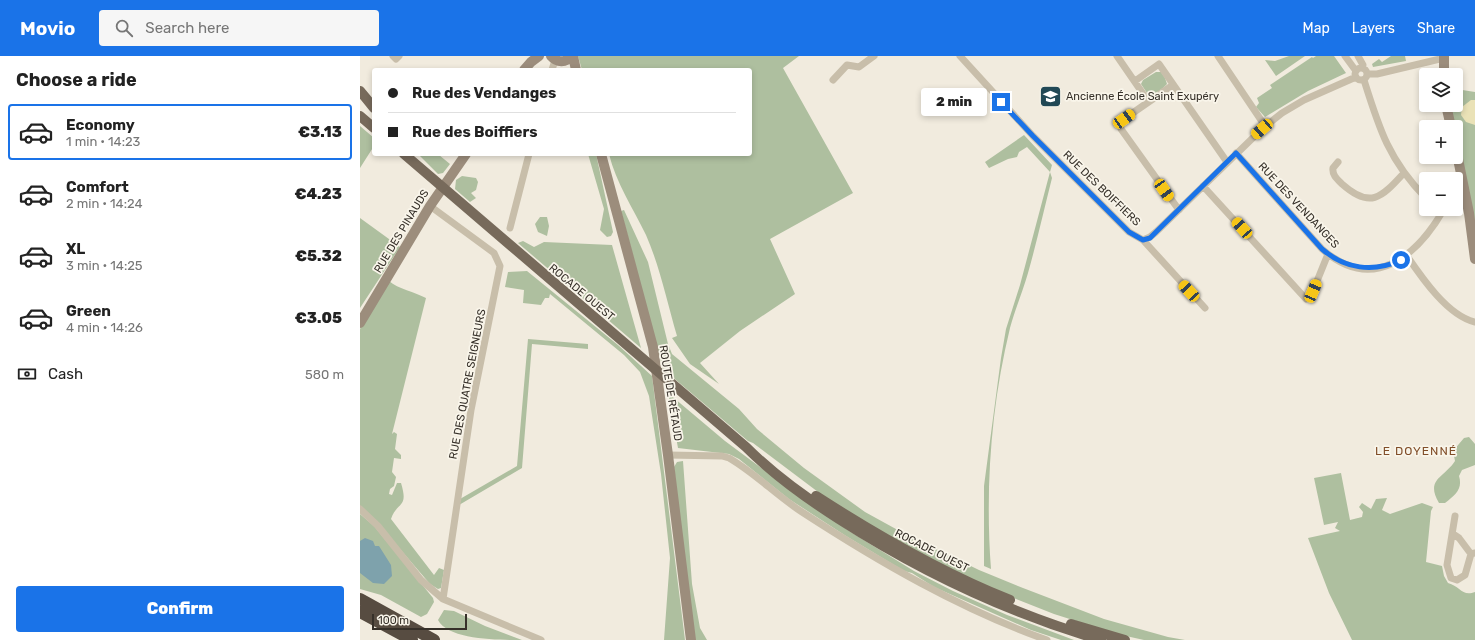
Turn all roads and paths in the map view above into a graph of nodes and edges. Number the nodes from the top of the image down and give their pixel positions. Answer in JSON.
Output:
{"nodes":[{"id":1,"x":392,"y":56,"type":"edge"},
{"id":2,"x":399,"y":56,"type":"edge"},
{"id":3,"x":572,"y":56,"type":"edge"},
{"id":4,"x":874,"y":56,"type":"edge"},
{"id":5,"x":960,"y":56,"type":"edge"},
{"id":6,"x":1117,"y":56,"type":"edge"},
{"id":7,"x":1218,"y":56,"type":"edge"},
{"id":8,"x":1345,"y":56,"type":"edge"},
{"id":9,"x":1358,"y":56,"type":"edge"},
{"id":10,"x":534,"y":57,"type":"edge"},
{"id":11,"x":1444,"y":57,"type":"edge"},
{"id":12,"x":555,"y":61,"type":"edge"},
{"id":13,"x":526,"y":68,"type":"edge"},
{"id":14,"x":567,"y":68,"type":"edge"},
{"id":15,"x":575,"y":68,"type":"edge"},
{"id":16,"x":1444,"y":68,"type":"edge"},
{"id":17,"x":1358,"y":72,"type":"junction"},
{"id":18,"x":1366,"y":77,"type":"junction"},
{"id":19,"x":833,"y":80,"type":"dead end"},
{"id":20,"x":1135,"y":81,"type":"junction"},
{"id":21,"x":1173,"y":84,"type":"junction"},
{"id":22,"x":360,"y":91,"type":"edge"},
{"id":23,"x":1148,"y":101,"type":"junction"},
{"id":24,"x":372,"y":106,"type":"edge"},
{"id":25,"x":360,"y":116,"type":"edge"},
{"id":26,"x":360,"y":120,"type":"edge"},
{"id":27,"x":372,"y":126,"type":"edge"},
{"id":28,"x":1265,"y":126,"type":"junction"},
{"id":29,"x":372,"y":127,"type":"edge"},
{"id":30,"x":1236,"y":153,"type":"junction"},
{"id":31,"x":407,"y":156,"type":"edge"},
{"id":32,"x":465,"y":156,"type":"edge"},
{"id":33,"x":528,"y":156,"type":"edge"},
{"id":34,"x":602,"y":156,"type":"edge"},
{"id":35,"x":1227,"y":162,"type":"junction"},
{"id":36,"x":1338,"y":162,"type":"dead end"},
{"id":37,"x":1403,"y":174,"type":"junction"},
{"id":38,"x":1203,"y":186,"type":"junction"},
{"id":39,"x":1419,"y":191,"type":"edge"},
{"id":40,"x":1463,"y":201,"type":"edge"},
{"id":41,"x":430,"y":206,"type":"junction"},
{"id":42,"x":1179,"y":210,"type":"junction"},
{"id":43,"x":1438,"y":216,"type":"edge"},
{"id":44,"x":510,"y":228,"type":"dead end"},
{"id":45,"x":1143,"y":240,"type":"junction"},
{"id":46,"x":1328,"y":254,"type":"junction"},
{"id":47,"x":1407,"y":256,"type":"junction"},
{"id":48,"x":1475,"y":259,"type":"edge"},
{"id":49,"x":1205,"y":308,"type":"dead end"},
{"id":50,"x":1475,"y":322,"type":"edge"},
{"id":51,"x":360,"y":323,"type":"edge"},
{"id":52,"x":746,"y":447,"type":"junction"},
{"id":53,"x":668,"y":455,"type":"junction"},
{"id":54,"x":360,"y":509,"type":"edge"},
{"id":55,"x":1455,"y":516,"type":"dead end"},
{"id":56,"x":1453,"y":534,"type":"junction"},
{"id":57,"x":1473,"y":554,"type":"edge"},
{"id":58,"x":360,"y":599,"type":"edge"},
{"id":59,"x":442,"y":599,"type":"junction"},
{"id":60,"x":360,"y":612,"type":"edge"},
{"id":61,"x":412,"y":640,"type":"edge"},
{"id":62,"x":434,"y":640,"type":"edge"},
{"id":63,"x":541,"y":640,"type":"edge"},
{"id":64,"x":691,"y":640,"type":"edge"},
{"id":65,"x":1047,"y":640,"type":"edge"},
{"id":66,"x":1101,"y":640,"type":"edge"},
{"id":67,"x":1125,"y":640,"type":"edge"}],
"edges":[{"from":1,"to":2,"type":"street"},
{"from":3,"to":12,"type":"main road"},
{"from":3,"to":15,"type":"main road"},
{"from":4,"to":19,"type":"street"},
{"from":5,"to":45,"type":"street","name":"RUE DES BOIFFIERS"},
{"from":6,"to":20,"type":"street"},
{"from":7,"to":28,"type":"street"},
{"from":8,"to":17,"type":"street"},
{"from":9,"to":17,"type":"street"},
{"from":10,"to":12,"type":"main road"},
{"from":10,"to":13,"type":"main road"},
{"from":11,"to":16,"type":"main road"},
{"from":11,"to":18,"type":"street"},
{"from":12,"to":14,"type":"main road"},
{"from":17,"to":18,"type":"street"},
{"from":17,"to":18,"type":"street"},
{"from":17,"to":28,"type":"street","name":"RUE DES BOIFFIERS"},
{"from":18,"to":37,"type":"street"},
{"from":20,"to":21,"type":"street"},
{"from":20,"to":23,"type":"street"},
{"from":21,"to":23,"type":"street"},
{"from":21,"to":35,"type":"street"},
{"from":22,"to":24,"type":"main road"},
{"from":23,"to":42,"type":"street"},
{"from":25,"to":27,"type":"main road"},
{"from":26,"to":29,"type":"main road"},
{"from":28,"to":30,"type":"street","name":"RUE DES BOIFFIERS"},
{"from":30,"to":35,"type":"street","name":"RUE DES BOIFFIERS"},
{"from":30,"to":46,"type":"street","name":"RUE DES VENDANGES"},
{"from":31,"to":52,"type":"main road","name":"ROCADE OUEST"},
{"from":32,"to":41,"type":"main road","name":"RUE DES PINAUDS"},
{"from":33,"to":44,"type":"street"},
{"from":34,"to":53,"type":"main road","name":"ROUTE DE RÉTAUD"},
{"from":35,"to":38,"type":"street","name":"RUE DES BOIFFIERS"},
{"from":36,"to":37,"type":"street"},
{"from":37,"to":39,"type":"street"},
{"from":38,"to":42,"type":"street","name":"RUE DES BOIFFIERS"},
{"from":38,"to":46,"type":"street"},
{"from":40,"to":48,"type":"main road"},
{"from":41,"to":51,"type":"main road","name":"RUE DES PINAUDS"},
{"from":41,"to":59,"type":"street","name":"RUE DES QUATRE SEIGNEURS"},
{"from":42,"to":45,"type":"street","name":"RUE DES BOIFFIERS"},
{"from":43,"to":47,"type":"street","name":"RUE DES VENDANGES"},
{"from":45,"to":49,"type":"street"},
{"from":46,"to":47,"type":"street","name":"RUE DES VENDANGES"},
{"from":47,"to":50,"type":"street"},
{"from":52,"to":66,"type":"main road","name":"ROCADE OUEST"},
{"from":52,"to":67,"type":"main road","name":"ROCADE OUEST"},
{"from":53,"to":64,"type":"main road","name":"ROUTE DE RÉTAUD"},
{"from":53,"to":65,"type":"street"},
{"from":54,"to":59,"type":"street"},
{"from":55,"to":56,"type":"street"},
{"from":56,"to":57,"type":"street"},
{"from":56,"to":57,"type":"street"},
{"from":58,"to":62,"type":"highway"},
{"from":59,"to":63,"type":"street"},
{"from":60,"to":61,"type":"highway"}]}
